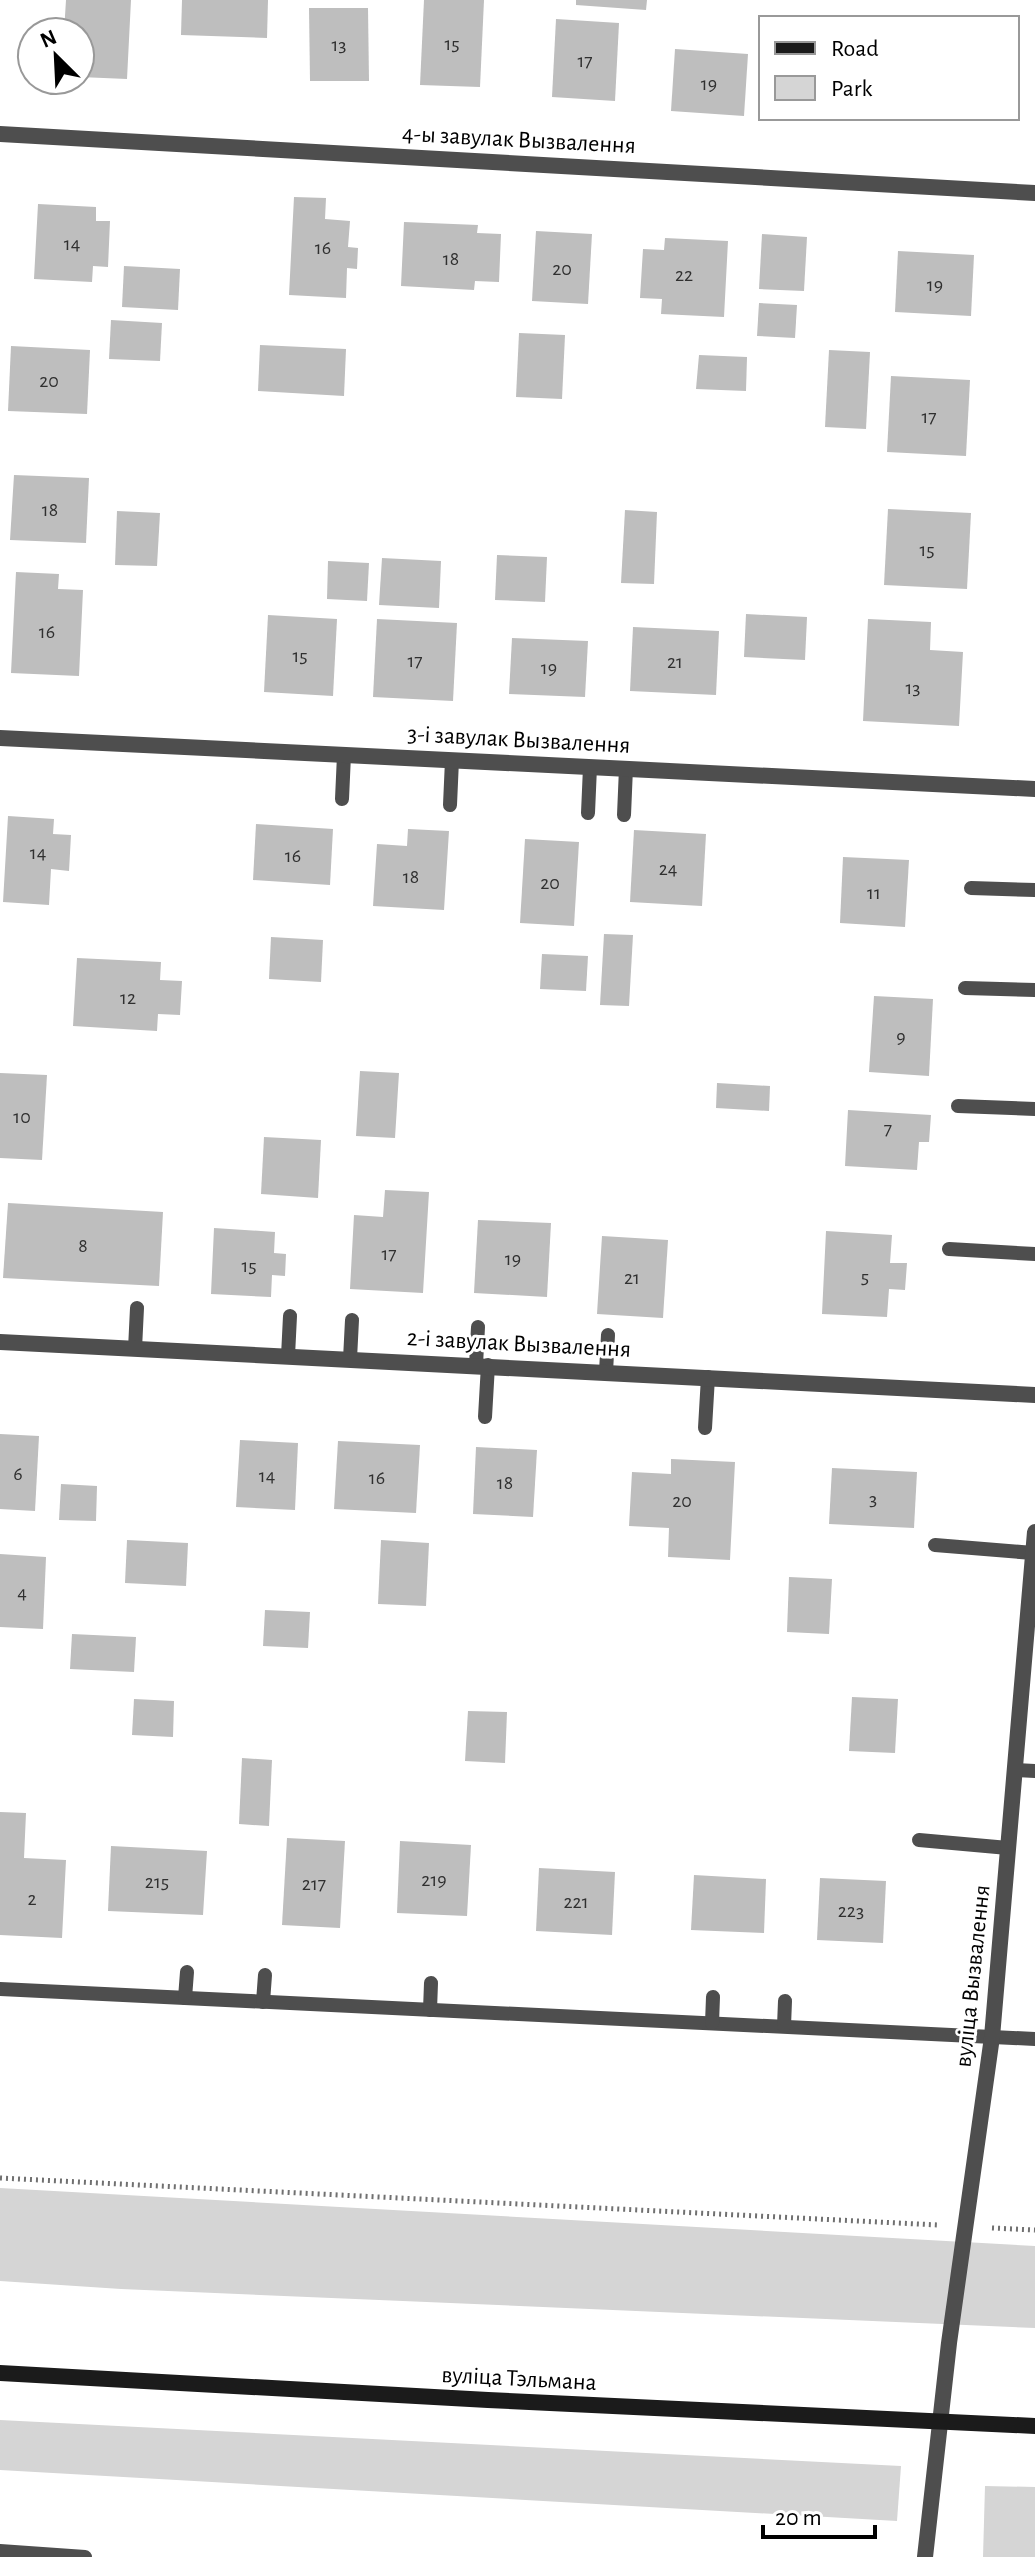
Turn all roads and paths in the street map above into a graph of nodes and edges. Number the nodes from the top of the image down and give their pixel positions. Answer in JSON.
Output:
{"nodes":[{"id":1,"x":0,"y":134,"type":"edge"},
{"id":2,"x":1035,"y":193,"type":"edge"},
{"id":3,"x":0,"y":738,"type":"edge"},
{"id":4,"x":344,"y":755,"type":"junction"},
{"id":5,"x":452,"y":760,"type":"junction"},
{"id":6,"x":590,"y":767,"type":"junction"},
{"id":7,"x":626,"y":768,"type":"junction"},
{"id":8,"x":1035,"y":789,"type":"edge"},
{"id":9,"x":342,"y":799,"type":"dead end"},
{"id":10,"x":450,"y":805,"type":"dead end"},
{"id":11,"x":588,"y":813,"type":"dead end"},
{"id":12,"x":624,"y":815,"type":"dead end"},
{"id":13,"x":971,"y":888,"type":"dead end"},
{"id":14,"x":1035,"y":890,"type":"edge"},
{"id":15,"x":965,"y":988,"type":"dead end"},
{"id":16,"x":1035,"y":990,"type":"edge"},
{"id":17,"x":958,"y":1106,"type":"dead end"},
{"id":18,"x":1035,"y":1109,"type":"edge"},
{"id":19,"x":949,"y":1249,"type":"dead end"},
{"id":20,"x":1035,"y":1254,"type":"edge"},
{"id":21,"x":137,"y":1308,"type":"dead end"},
{"id":22,"x":290,"y":1316,"type":"dead end"},
{"id":23,"x":352,"y":1320,"type":"dead end"},
{"id":24,"x":478,"y":1327,"type":"dead end"},
{"id":25,"x":608,"y":1335,"type":"dead end"},
{"id":26,"x":0,"y":1342,"type":"edge"},
{"id":27,"x":135,"y":1349,"type":"junction"},
{"id":28,"x":288,"y":1356,"type":"junction"},
{"id":29,"x":350,"y":1359,"type":"junction"},
{"id":30,"x":482,"y":1365,"type":"junction"},
{"id":31,"x":606,"y":1372,"type":"junction"},
{"id":32,"x":708,"y":1377,"type":"junction"},
{"id":33,"x":1035,"y":1395,"type":"edge"},
{"id":34,"x":485,"y":1417,"type":"dead end"},
{"id":35,"x":705,"y":1428,"type":"dead end"},
{"id":36,"x":1035,"y":1532,"type":"edge"},
{"id":37,"x":935,"y":1545,"type":"dead end"},
{"id":38,"x":1033,"y":1553,"type":"edge"},
{"id":39,"x":1015,"y":1770,"type":"junction"},
{"id":40,"x":1035,"y":1771,"type":"edge"},
{"id":41,"x":919,"y":1840,"type":"dead end"},
{"id":42,"x":1008,"y":1848,"type":"junction"},
{"id":43,"x":187,"y":1972,"type":"dead end"},
{"id":44,"x":265,"y":1975,"type":"dead end"},
{"id":45,"x":431,"y":1983,"type":"dead end"},
{"id":46,"x":0,"y":1989,"type":"edge"},
{"id":47,"x":713,"y":1997,"type":"dead end"},
{"id":48,"x":185,"y":1998,"type":"junction"},
{"id":49,"x":785,"y":2001,"type":"dead end"},
{"id":50,"x":263,"y":2002,"type":"junction"},
{"id":51,"x":430,"y":2010,"type":"junction"},
{"id":52,"x":712,"y":2023,"type":"junction"},
{"id":53,"x":784,"y":2026,"type":"junction"},
{"id":54,"x":992,"y":2037,"type":"junction"},
{"id":55,"x":1035,"y":2039,"type":"edge"},
{"id":56,"x":0,"y":2178,"type":"edge"},
{"id":57,"x":966,"y":2227,"type":"junction"},
{"id":58,"x":1035,"y":2230,"type":"edge"},
{"id":59,"x":0,"y":2373,"type":"edge"},
{"id":60,"x":940,"y":2422,"type":"junction"},
{"id":61,"x":1035,"y":2426,"type":"edge"},
{"id":62,"x":0,"y":2551,"type":"edge"},
{"id":63,"x":85,"y":2557,"type":"edge"},
{"id":64,"x":925,"y":2557,"type":"edge"}],
"edges":[{"from":1,"to":2,"type":"street","name":"4-ы завулак Вызвалення"},
{"from":3,"to":4,"type":"street","name":"3-і завулак Вызвалення"},
{"from":4,"to":5,"type":"street","name":"3-і завулак Вызвалення"},
{"from":4,"to":9,"type":"lane"},
{"from":5,"to":6,"type":"street","name":"3-і завулак Вызвалення"},
{"from":5,"to":10,"type":"lane"},
{"from":6,"to":7,"type":"street","name":"3-і завулак Вызвалення"},
{"from":6,"to":11,"type":"lane"},
{"from":7,"to":8,"type":"street","name":"3-і завулак Вызвалення"},
{"from":7,"to":12,"type":"lane"},
{"from":13,"to":14,"type":"lane"},
{"from":15,"to":16,"type":"lane"},
{"from":17,"to":18,"type":"lane"},
{"from":19,"to":20,"type":"lane"},
{"from":21,"to":27,"type":"lane"},
{"from":22,"to":28,"type":"lane"},
{"from":23,"to":29,"type":"lane"},
{"from":24,"to":30,"type":"lane"},
{"from":25,"to":31,"type":"lane"},
{"from":26,"to":27,"type":"street","name":"2-і завулак Вызвалення"},
{"from":27,"to":28,"type":"street","name":"2-і завулак Вызвалення"},
{"from":28,"to":29,"type":"street","name":"2-і завулак Вызвалення"},
{"from":29,"to":30,"type":"street","name":"2-і завулак Вызвалення"},
{"from":30,"to":31,"type":"street","name":"2-і завулак Вызвалення"},
{"from":30,"to":34,"type":"lane"},
{"from":31,"to":32,"type":"street","name":"2-і завулак Вызвалення"},
{"from":32,"to":33,"type":"street","name":"2-і завулак Вызвалення"},
{"from":32,"to":35,"type":"lane"},
{"from":36,"to":38,"type":"street","name":"вуліца Вызвалення"},
{"from":37,"to":38,"type":"lane"},
{"from":38,"to":39,"type":"street","name":"вуліца Вызвалення"},
{"from":39,"to":40,"type":"lane"},
{"from":39,"to":42,"type":"street","name":"вуліца Вызвалення"},
{"from":41,"to":42,"type":"lane"},
{"from":42,"to":54,"type":"street","name":"вуліца Вызвалення"},
{"from":43,"to":48,"type":"lane"},
{"from":44,"to":50,"type":"lane"},
{"from":45,"to":51,"type":"lane"},
{"from":46,"to":48,"type":"lane"},
{"from":47,"to":52,"type":"lane"},
{"from":48,"to":50,"type":"lane"},
{"from":49,"to":53,"type":"lane"},
{"from":50,"to":51,"type":"lane"},
{"from":51,"to":52,"type":"lane"},
{"from":52,"to":53,"type":"lane"},
{"from":53,"to":54,"type":"lane"},
{"from":54,"to":55,"type":"lane"},
{"from":54,"to":57,"type":"street","name":"вуліца Вызвалення"},
{"from":56,"to":57,"type":"path"},
{"from":57,"to":58,"type":"path"},
{"from":57,"to":60,"type":"street","name":"вуліца Вызвалення"},
{"from":59,"to":60,"type":"main road","name":"вуліца Тэльмана"},
{"from":60,"to":61,"type":"main road","name":"вуліца Тэльмана"},
{"from":60,"to":64,"type":"street","name":"вуліца Вызвалення"},
{"from":62,"to":63,"type":"lane"}]}
